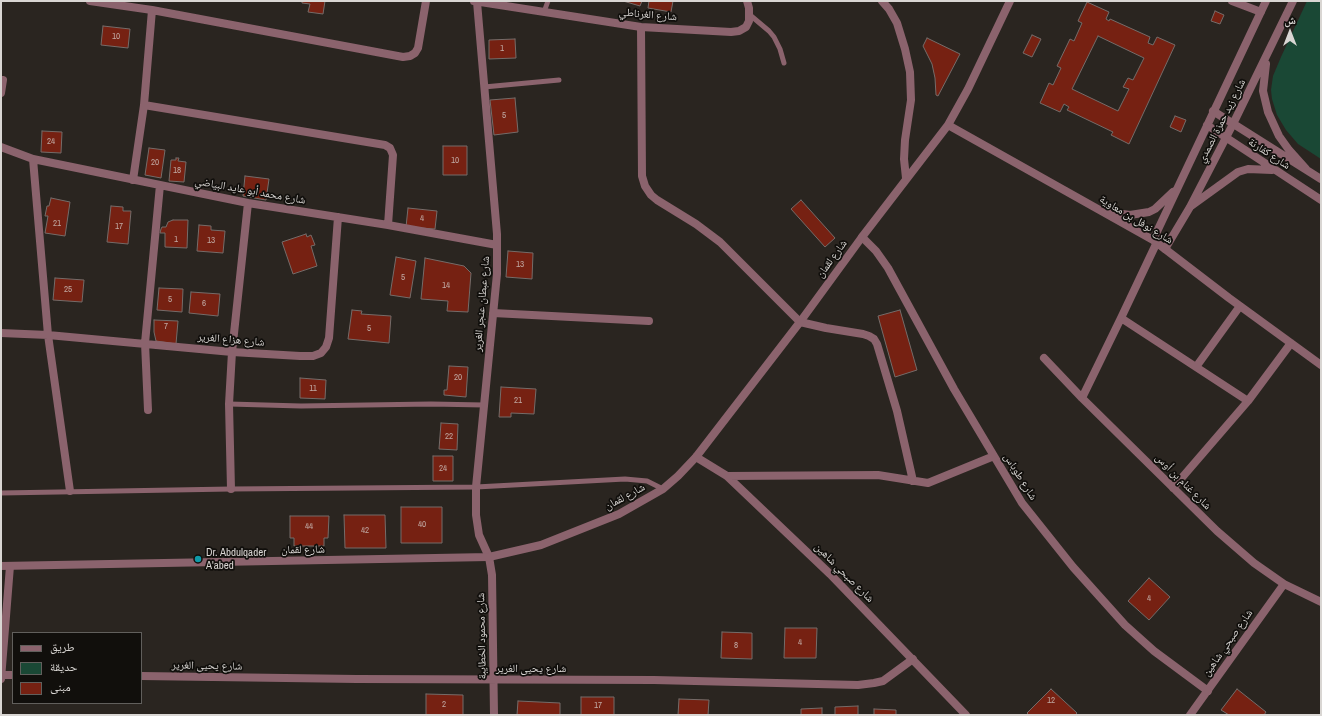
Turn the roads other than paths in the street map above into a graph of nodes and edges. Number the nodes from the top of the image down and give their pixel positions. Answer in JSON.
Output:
{"nodes":[{"id":1,"x":90,"y":1,"type":"edge"},
{"id":2,"x":426,"y":1,"type":"edge"},
{"id":3,"x":475,"y":1,"type":"edge"},
{"id":4,"x":548,"y":1,"type":"edge"},
{"id":5,"x":748,"y":1,"type":"edge"},
{"id":6,"x":882,"y":1,"type":"edge"},
{"id":7,"x":1010,"y":1,"type":"edge"},
{"id":8,"x":1232,"y":1,"type":"edge"},
{"id":9,"x":1266,"y":1,"type":"edge"},
{"id":10,"x":1293,"y":1,"type":"edge"},
{"id":11,"x":152,"y":10,"type":"junction"},
{"id":12,"x":544,"y":12,"type":"junction"},
{"id":13,"x":1261,"y":12,"type":"junction"},
{"id":14,"x":750,"y":15,"type":"junction"},
{"id":15,"x":641,"y":27,"type":"junction"},
{"id":16,"x":1268,"y":53,"type":"junction"},
{"id":17,"x":784,"y":63,"type":"dead end"},
{"id":18,"x":3,"y":80,"type":"dead end"},
{"id":19,"x":559,"y":80,"type":"dead end"},
{"id":20,"x":484,"y":87,"type":"junction"},
{"id":21,"x":1,"y":93,"type":"edge"},
{"id":22,"x":144,"y":105,"type":"junction"},
{"id":23,"x":1213,"y":111,"type":"junction"},
{"id":24,"x":1233,"y":124,"type":"junction"},
{"id":25,"x":948,"y":125,"type":"junction"},
{"id":26,"x":1206,"y":125,"type":"junction"},
{"id":27,"x":1226,"y":138,"type":"junction"},
{"id":28,"x":1,"y":147,"type":"edge"},
{"id":29,"x":33,"y":159,"type":"junction"},
{"id":30,"x":1306,"y":169,"type":"junction"},
{"id":31,"x":1274,"y":170,"type":"junction"},
{"id":32,"x":906,"y":178,"type":"junction"},
{"id":33,"x":1321,"y":179,"type":"edge"},
{"id":34,"x":133,"y":180,"type":"junction"},
{"id":35,"x":160,"y":185,"type":"junction"},
{"id":36,"x":1177,"y":188,"type":"junction"},
{"id":37,"x":1321,"y":200,"type":"edge"},
{"id":38,"x":248,"y":203,"type":"junction"},
{"id":39,"x":1190,"y":207,"type":"junction"},
{"id":40,"x":1101,"y":211,"type":"junction"},
{"id":41,"x":338,"y":217,"type":"junction"},
{"id":42,"x":388,"y":225,"type":"junction"},
{"id":43,"x":862,"y":237,"type":"junction"},
{"id":44,"x":1155,"y":241,"type":"junction"},
{"id":45,"x":497,"y":246,"type":"junction"},
{"id":46,"x":1165,"y":249,"type":"junction"},
{"id":47,"x":1240,"y":306,"type":"junction"},
{"id":48,"x":493,"y":313,"type":"junction"},
{"id":49,"x":1121,"y":318,"type":"junction"},
{"id":50,"x":649,"y":321,"type":"dead end"},
{"id":51,"x":800,"y":322,"type":"junction"},
{"id":52,"x":1,"y":333,"type":"edge"},
{"id":53,"x":48,"y":335,"type":"junction"},
{"id":54,"x":145,"y":343,"type":"junction"},
{"id":55,"x":1291,"y":343,"type":"junction"},
{"id":56,"x":232,"y":352,"type":"junction"},
{"id":57,"x":1044,"y":358,"type":"dead end"},
{"id":58,"x":1321,"y":365,"type":"edge"},
{"id":59,"x":1196,"y":367,"type":"junction"},
{"id":60,"x":1082,"y":398,"type":"junction"},
{"id":61,"x":1248,"y":401,"type":"junction"},
{"id":62,"x":229,"y":404,"type":"junction"},
{"id":63,"x":484,"y":405,"type":"junction"},
{"id":64,"x":148,"y":410,"type":"dead end"},
{"id":65,"x":994,"y":456,"type":"junction"},
{"id":66,"x":696,"y":457,"type":"junction"},
{"id":67,"x":727,"y":476,"type":"junction"},
{"id":68,"x":913,"y":482,"type":"junction"},
{"id":69,"x":476,"y":487,"type":"junction"},
{"id":70,"x":1173,"y":488,"type":"junction"},
{"id":71,"x":231,"y":489,"type":"junction"},
{"id":72,"x":663,"y":489,"type":"junction"},
{"id":73,"x":70,"y":491,"type":"junction"},
{"id":74,"x":1,"y":493,"type":"edge"},
{"id":75,"x":489,"y":557,"type":"junction"},
{"id":76,"x":1,"y":566,"type":"edge"},
{"id":77,"x":10,"y":566,"type":"junction"},
{"id":78,"x":1284,"y":584,"type":"junction"},
{"id":79,"x":1321,"y":602,"type":"edge"},
{"id":80,"x":913,"y":659,"type":"junction"},
{"id":81,"x":2,"y":675,"type":"edge"},
{"id":82,"x":142,"y":676,"type":"edge"},
{"id":83,"x":1,"y":679,"type":"edge"},
{"id":84,"x":494,"y":680,"type":"junction"},
{"id":85,"x":1208,"y":691,"type":"junction"},
{"id":86,"x":494,"y":715,"type":"edge"},
{"id":87,"x":966,"y":715,"type":"edge"},
{"id":88,"x":1190,"y":715,"type":"edge"}],
"edges":[{"from":1,"to":11,"type":"street"},
{"from":2,"to":11,"type":"street"},
{"from":3,"to":12,"type":"street","name":"شارع الغرناطي"},
{"from":3,"to":20,"type":"street","name":"شارع عبطان عنجر الغرير"},
{"from":4,"to":12,"type":"lane"},
{"from":5,"to":14,"type":"street"},
{"from":6,"to":32,"type":"street"},
{"from":7,"to":25,"type":"street","name":"شارع لقمان"},
{"from":8,"to":13,"type":"street"},
{"from":9,"to":13,"type":"street","name":"شارع زيد حمزة الصمدي"},
{"from":10,"to":16,"type":"street","name":"شارع زيد حمزة الصمدي"},
{"from":11,"to":22,"type":"street"},
{"from":12,"to":15,"type":"street","name":"شارع الغرناطي"},
{"from":13,"to":23,"type":"street","name":"شارع زيد حمزة الصمدي"},
{"from":14,"to":15,"type":"street","name":"شارع الغرناطي"},
{"from":14,"to":17,"type":"lane"},
{"from":15,"to":51,"type":"street"},
{"from":16,"to":24,"type":"street","name":"شارع زيد حمزة الصمدي"},
{"from":16,"to":30,"type":"street"},
{"from":18,"to":21,"type":"street"},
{"from":19,"to":20,"type":"lane"},
{"from":20,"to":45,"type":"street","name":"شارع عبطان عنجر الغرير"},
{"from":22,"to":34,"type":"street"},
{"from":22,"to":42,"type":"street"},
{"from":23,"to":24,"type":"street","name":"شارع كفارنة"},
{"from":23,"to":26,"type":"street","name":"شارع زيد حمزة الصمدي"},
{"from":24,"to":27,"type":"street","name":"شارع زيد حمزة الصمدي"},
{"from":24,"to":30,"type":"street","name":"شارع كفارنة"},
{"from":25,"to":32,"type":"street","name":"شارع لقمان"},
{"from":25,"to":40,"type":"street","name":"شارع نوفل بن معاوية"},
{"from":26,"to":27,"type":"street","name":"شارع كفارنة"},
{"from":26,"to":36,"type":"street","name":"شارع زيد حمزة الصمدي"},
{"from":27,"to":31,"type":"street","name":"شارع كفارنة"},
{"from":27,"to":39,"type":"street","name":"شارع زيد حمزة الصمدي"},
{"from":28,"to":29,"type":"street","name":"شارع محمد أبو عايد البياضي"},
{"from":29,"to":34,"type":"street","name":"شارع محمد أبو عايد البياضي"},
{"from":29,"to":53,"type":"street"},
{"from":30,"to":33,"type":"street","name":"شارع كفارنة"},
{"from":31,"to":37,"type":"street","name":"شارع كفارنة"},
{"from":31,"to":39,"type":"street"},
{"from":32,"to":43,"type":"street","name":"شارع لقمان"},
{"from":34,"to":35,"type":"street","name":"شارع محمد أبو عايد البياضي"},
{"from":35,"to":38,"type":"street","name":"شارع محمد أبو عايد البياضي"},
{"from":35,"to":54,"type":"street"},
{"from":36,"to":40,"type":"street"},
{"from":36,"to":44,"type":"street","name":"شارع زيد حمزة الصمدي"},
{"from":38,"to":41,"type":"street","name":"شارع محمد أبو عايد البياضي"},
{"from":38,"to":56,"type":"street"},
{"from":39,"to":46,"type":"street","name":"شارع زيد حمزة الصمدي"},
{"from":40,"to":44,"type":"street","name":"شارع نوفل بن معاوية"},
{"from":41,"to":42,"type":"street","name":"شارع محمد أبو عايد البياضي"},
{"from":41,"to":56,"type":"street","name":"شارع هزاع الغرير"},
{"from":42,"to":45,"type":"street","name":"شارع محمد أبو عايد البياضي"},
{"from":43,"to":51,"type":"street","name":"شارع لقمان"},
{"from":43,"to":65,"type":"street","name":"شارع طوباس"},
{"from":44,"to":46,"type":"street","name":"شارع نوفل بن معاوية"},
{"from":44,"to":49,"type":"street","name":"شارع زيد حمزة الصمدي"},
{"from":45,"to":48,"type":"street","name":"شارع عبطان عنجر الغرير"},
{"from":46,"to":47,"type":"street","name":"شارع نوفل بن معاوية"},
{"from":47,"to":55,"type":"street","name":"شارع نوفل بن معاوية"},
{"from":47,"to":59,"type":"street"},
{"from":48,"to":50,"type":"street"},
{"from":48,"to":63,"type":"street","name":"شارع عبطان عنجر الغرير"},
{"from":49,"to":59,"type":"street"},
{"from":49,"to":60,"type":"street","name":"شارع زيد حمزة الصمدي"},
{"from":51,"to":66,"type":"street","name":"شارع لقمان"},
{"from":51,"to":68,"type":"street"},
{"from":52,"to":53,"type":"street","name":"شارع هزاع الغرير"},
{"from":53,"to":54,"type":"street","name":"شارع هزاع الغرير"},
{"from":53,"to":73,"type":"street"},
{"from":54,"to":56,"type":"street","name":"شارع هزاع الغرير"},
{"from":54,"to":64,"type":"street"},
{"from":55,"to":58,"type":"street","name":"شارع نوفل بن معاوية"},
{"from":55,"to":61,"type":"street"},
{"from":56,"to":62,"type":"street"},
{"from":57,"to":60,"type":"street","name":"شارع غنام بن أوس"},
{"from":59,"to":61,"type":"street"},
{"from":60,"to":70,"type":"street","name":"شارع غنام بن أوس"},
{"from":61,"to":70,"type":"street"},
{"from":62,"to":63,"type":"lane"},
{"from":62,"to":71,"type":"street"},
{"from":63,"to":69,"type":"street","name":"شارع عبطان عنجر الغرير"},
{"from":65,"to":68,"type":"street"},
{"from":65,"to":85,"type":"street","name":"شارع طوباس"},
{"from":66,"to":67,"type":"street","name":"شارع صبحي شاهين"},
{"from":66,"to":72,"type":"street","name":"شارع لقمان"},
{"from":67,"to":68,"type":"street"},
{"from":67,"to":80,"type":"street","name":"شارع صبحي شاهين"},
{"from":69,"to":71,"type":"lane"},
{"from":69,"to":72,"type":"lane"},
{"from":69,"to":75,"type":"street","name":"شارع عبطان عنجر الغرير"},
{"from":70,"to":78,"type":"street","name":"شارع غنام بن أوس"},
{"from":71,"to":73,"type":"lane"},
{"from":72,"to":75,"type":"street","name":"شارع لقمان"},
{"from":73,"to":74,"type":"lane"},
{"from":75,"to":77,"type":"street","name":"شارع لقمان"},
{"from":75,"to":84,"type":"street","name":"شارع محمود الخطايبة"},
{"from":76,"to":77,"type":"street","name":"شارع لقمان"},
{"from":77,"to":81,"type":"street"},
{"from":78,"to":79,"type":"street","name":"شارع غنام بن أوس"},
{"from":78,"to":85,"type":"street","name":"شارع صبحي شاهين"},
{"from":80,"to":84,"type":"street","name":"شارع يحيى الغرير"},
{"from":80,"to":87,"type":"street","name":"شارع صبحي شاهين"},
{"from":81,"to":83,"type":"street"},
{"from":82,"to":84,"type":"street","name":"شارع يحيى الغرير"},
{"from":84,"to":86,"type":"street","name":"شارع محمود الخطايبة"},
{"from":85,"to":88,"type":"street","name":"شارع صبحي شاهين"}]}
